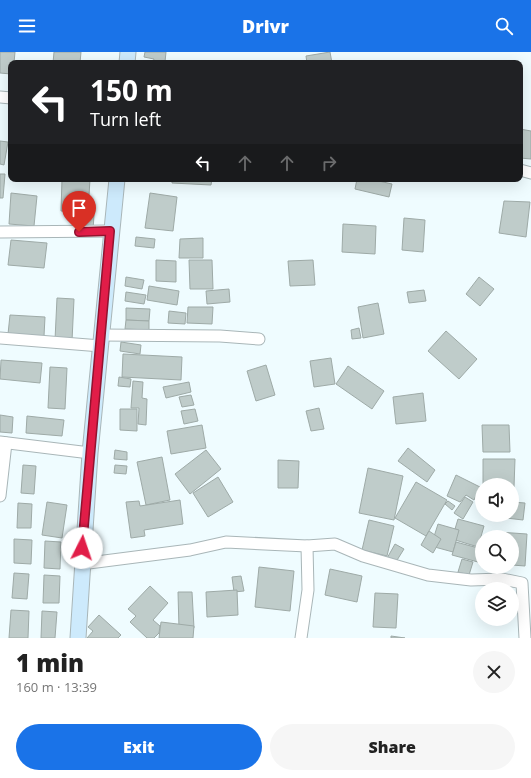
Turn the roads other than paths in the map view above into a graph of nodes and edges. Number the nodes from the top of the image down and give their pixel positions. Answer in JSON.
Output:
{"nodes":[{"id":1,"x":117,"y":182,"type":"edge"},
{"id":2,"x":110,"y":231,"type":"junction"},
{"id":3,"x":0,"y":232,"type":"edge"},
{"id":4,"x":0,"y":338,"type":"edge"},
{"id":5,"x":260,"y":339,"type":"dead end"},
{"id":6,"x":101,"y":340,"type":"junction"},
{"id":7,"x":3,"y":442,"type":"edge"},
{"id":8,"x":90,"y":453,"type":"junction"},
{"id":9,"x":0,"y":496,"type":"edge"},
{"id":10,"x":307,"y":546,"type":"junction"},
{"id":11,"x":81,"y":564,"type":"junction"},
{"id":12,"x":527,"y":583,"type":"edge"},
{"id":13,"x":78,"y":638,"type":"edge"},
{"id":14,"x":302,"y":638,"type":"edge"},
{"id":15,"x":525,"y":638,"type":"edge"}],
"edges":[{"from":1,"to":2,"type":"street"},
{"from":2,"to":3,"type":"street"},
{"from":2,"to":6,"type":"street"},
{"from":4,"to":6,"type":"street"},
{"from":5,"to":6,"type":"street"},
{"from":6,"to":8,"type":"street"},
{"from":7,"to":8,"type":"street"},
{"from":7,"to":9,"type":"street"},
{"from":8,"to":11,"type":"street"},
{"from":10,"to":11,"type":"street"},
{"from":10,"to":12,"type":"street"},
{"from":10,"to":14,"type":"street"},
{"from":11,"to":13,"type":"street"},
{"from":12,"to":15,"type":"street"}]}
